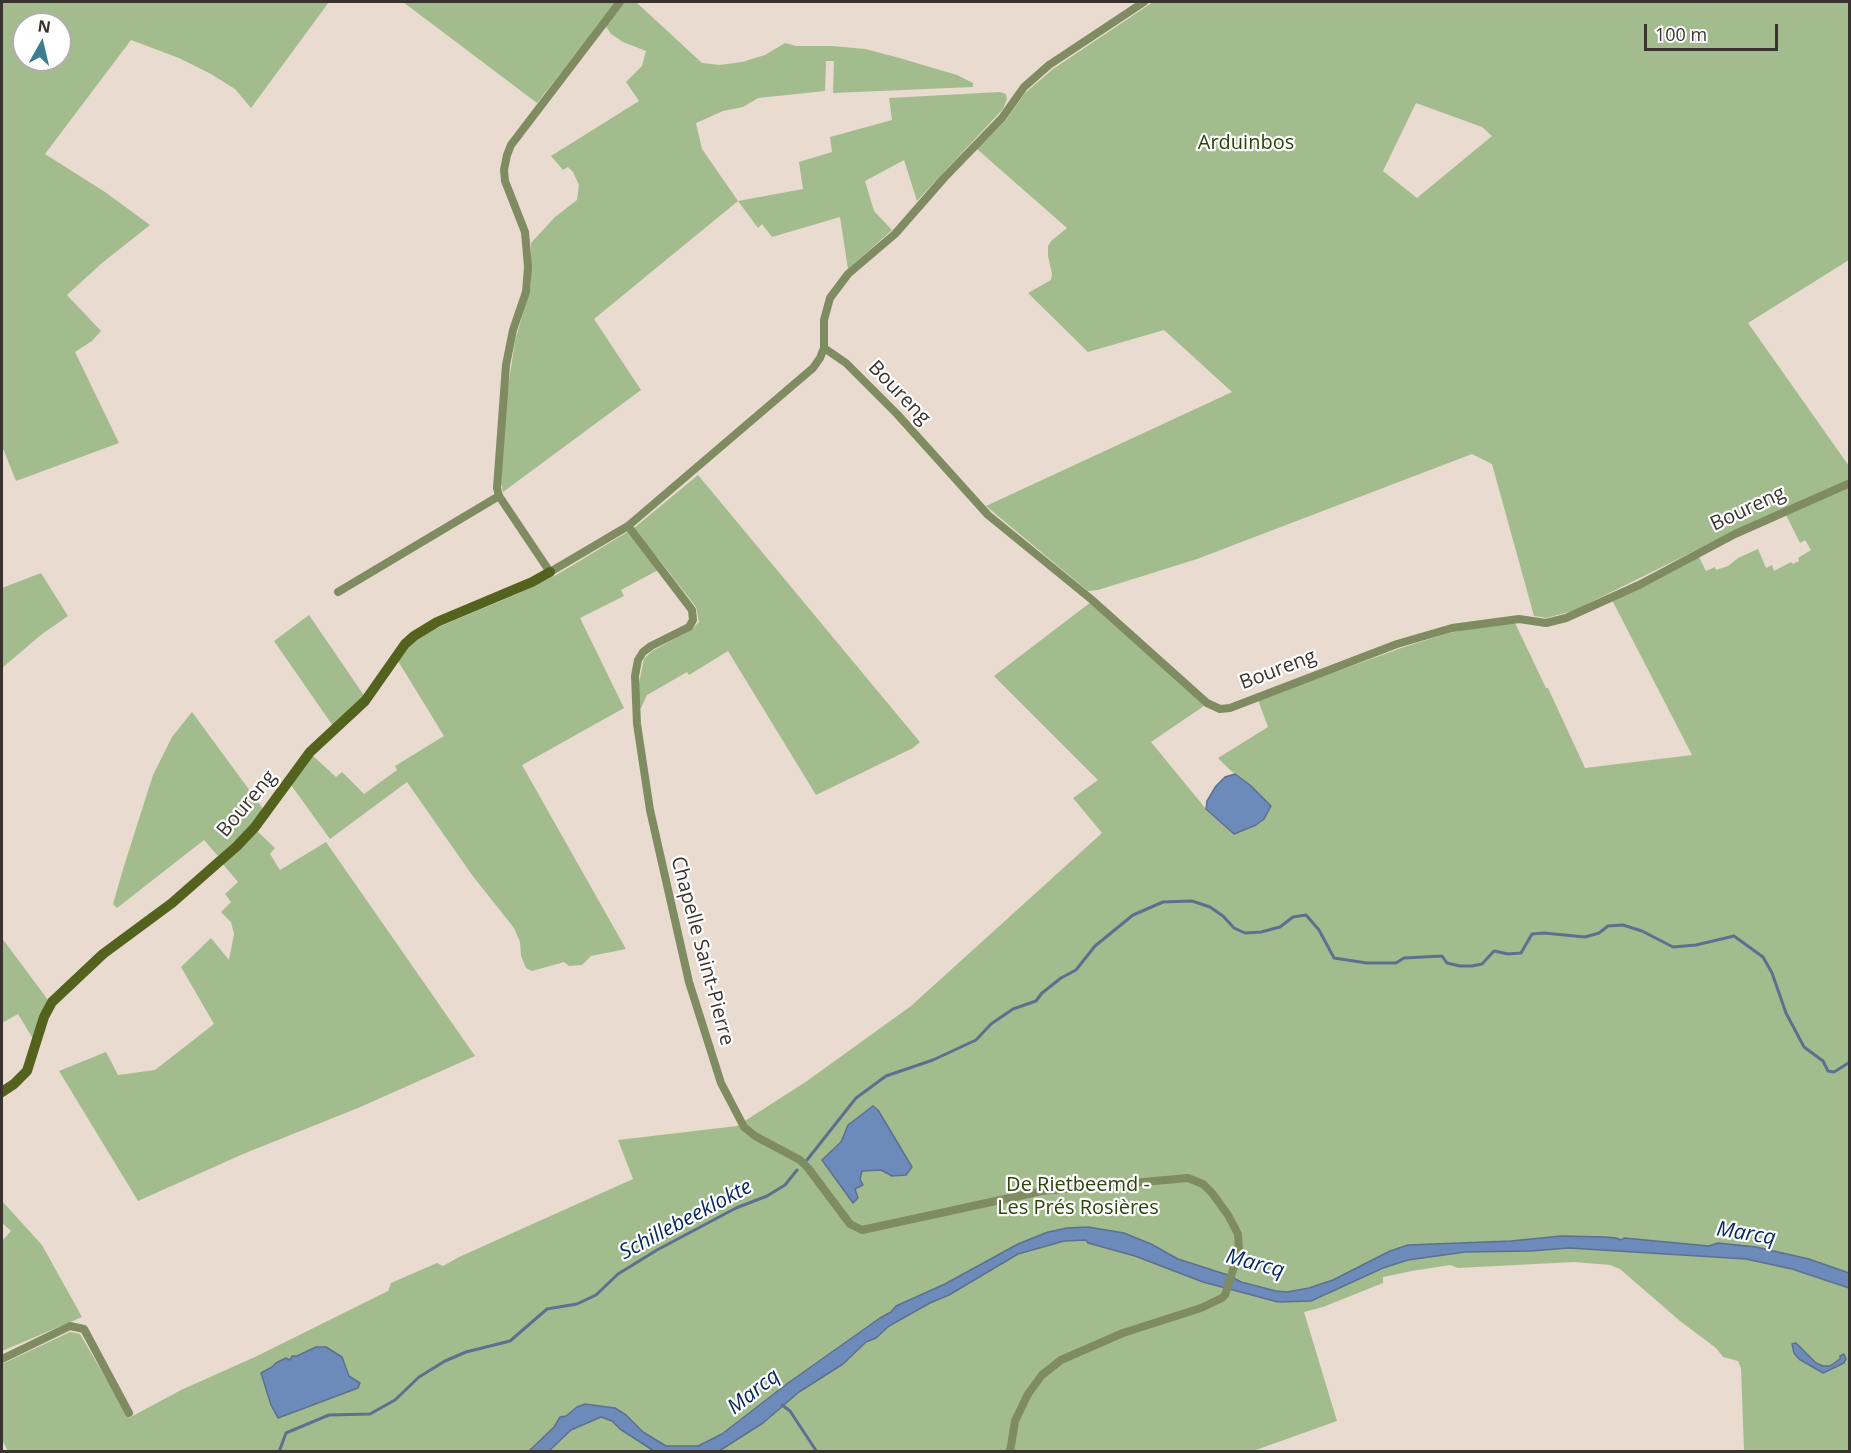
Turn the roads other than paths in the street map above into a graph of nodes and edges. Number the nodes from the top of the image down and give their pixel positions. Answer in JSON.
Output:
{"nodes":[{"id":1,"x":620,"y":2,"type":"edge"},
{"id":2,"x":1144,"y":2,"type":"edge"},
{"id":3,"x":824,"y":348,"type":"junction"},
{"id":4,"x":1850,"y":483,"type":"edge"},
{"id":5,"x":499,"y":495,"type":"junction"},
{"id":6,"x":628,"y":526,"type":"junction"},
{"id":7,"x":550,"y":572,"type":"junction"},
{"id":8,"x":338,"y":592,"type":"dead end"},
{"id":9,"x":2,"y":1092,"type":"edge"},
{"id":10,"x":2,"y":1359,"type":"edge"},
{"id":11,"x":129,"y":1413,"type":"dead end"},
{"id":12,"x":1010,"y":1452,"type":"edge"}],
"edges":[{"from":1,"to":5,"type":"street"},
{"from":2,"to":3,"type":"street","name":"Boureng"},
{"from":3,"to":4,"type":"street","name":"Boureng"},
{"from":3,"to":6,"type":"street","name":"Boureng"},
{"from":5,"to":7,"type":"street"},
{"from":5,"to":8,"type":"street"},
{"from":6,"to":7,"type":"street","name":"Boureng"},
{"from":6,"to":12,"type":"street","name":"Chapelle Saint-Pierre"},
{"from":7,"to":9,"type":"street","name":"Boureng"},
{"from":10,"to":11,"type":"street"}]}
